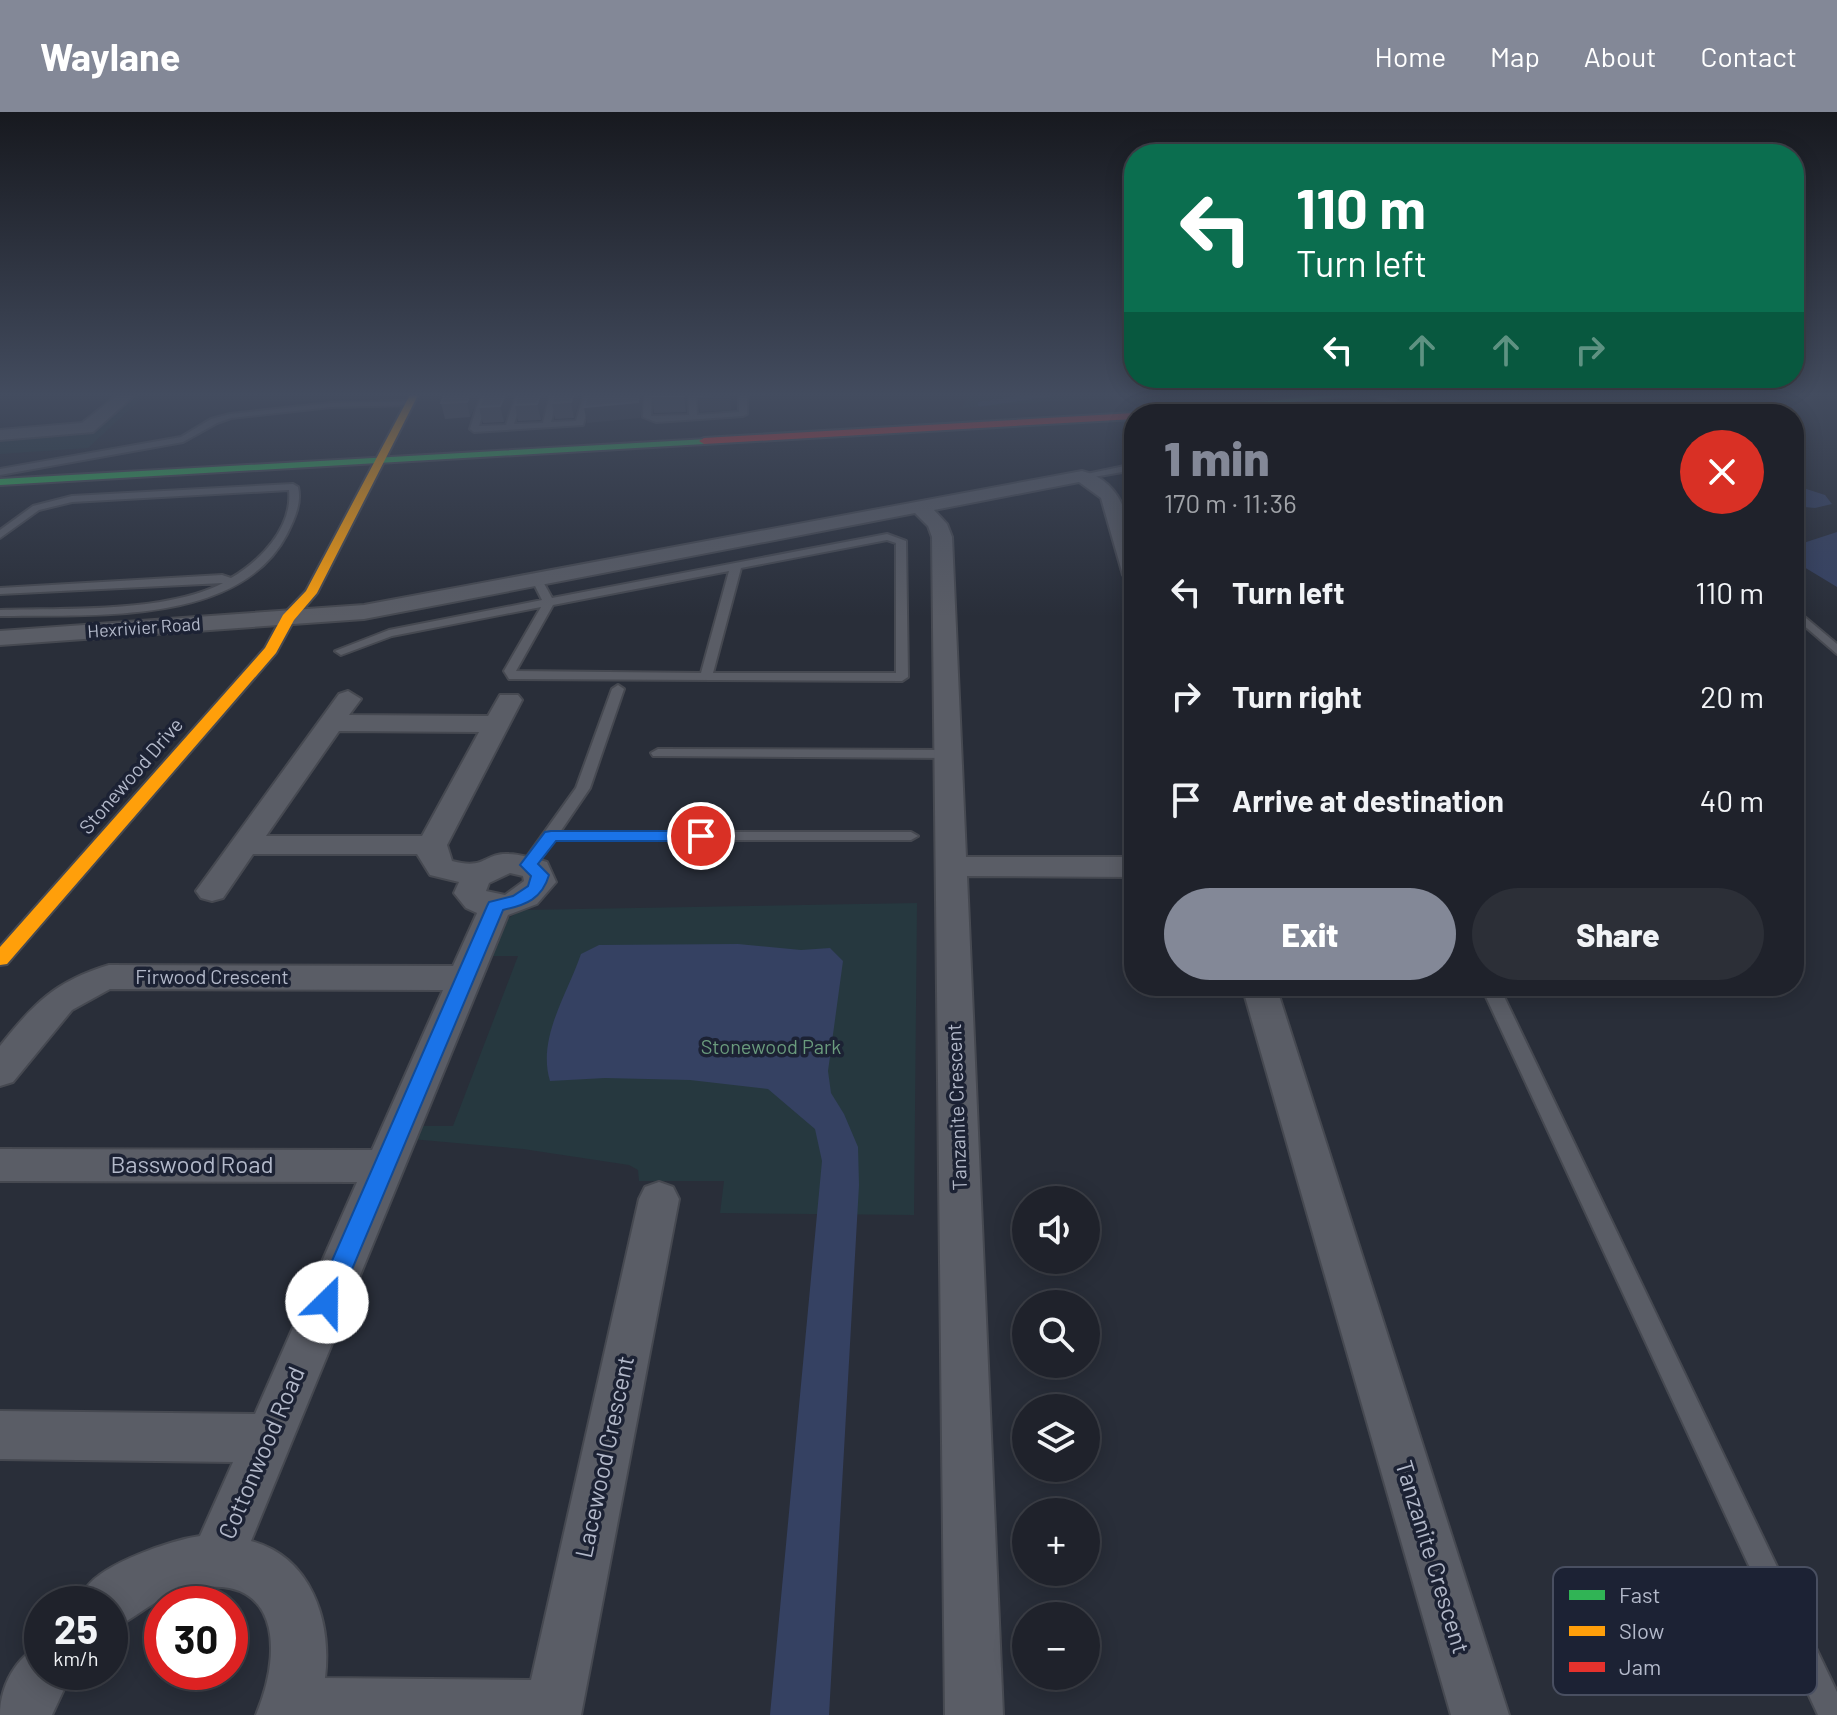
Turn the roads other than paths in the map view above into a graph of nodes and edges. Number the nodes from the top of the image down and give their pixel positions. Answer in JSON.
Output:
{"nodes":[{"id":1,"x":44,"y":468,"type":"edge"},
{"id":2,"x":214,"y":468,"type":"edge"},
{"id":3,"x":377,"y":468,"type":"edge"},
{"id":4,"x":1124,"y":469,"type":"edge"},
{"id":5,"x":1082,"y":476,"type":"junction"},
{"id":6,"x":0,"y":477,"type":"edge"},
{"id":7,"x":920,"y":507,"type":"junction"},
{"id":8,"x":0,"y":535,"type":"edge"},
{"id":9,"x":1124,"y":542,"type":"edge"},
{"id":10,"x":717,"y":546,"type":"junction"},
{"id":11,"x":304,"y":562,"type":"dead end"},
{"id":12,"x":736,"y":566,"type":"junction"},
{"id":13,"x":537,"y":580,"type":"junction"},
{"id":14,"x":231,"y":583,"type":"junction"},
{"id":15,"x":108,"y":585,"type":"junction"},
{"id":16,"x":0,"y":591,"type":"edge"},
{"id":17,"x":549,"y":602,"type":"junction"},
{"id":18,"x":88,"y":609,"type":"junction"},
{"id":19,"x":0,"y":613,"type":"edge"},
{"id":20,"x":288,"y":618,"type":"junction"},
{"id":21,"x":1804,"y":620,"type":"edge"},
{"id":22,"x":68,"y":633,"type":"junction"},
{"id":23,"x":0,"y":638,"type":"edge"},
{"id":24,"x":1837,"y":650,"type":"edge"},
{"id":25,"x":341,"y":651,"type":"dead end"},
{"id":26,"x":706,"y":676,"type":"junction"},
{"id":27,"x":618,"y":689,"type":"dead end"},
{"id":28,"x":348,"y":699,"type":"dead end"},
{"id":29,"x":331,"y":723,"type":"junction"},
{"id":30,"x":658,"y":753,"type":"dead end"},
{"id":31,"x":948,"y":754,"type":"junction"},
{"id":32,"x":551,"y":836,"type":"junction"},
{"id":33,"x":911,"y":836,"type":"dead end"},
{"id":34,"x":245,"y":845,"type":"junction"},
{"id":35,"x":432,"y":845,"type":"junction"},
{"id":36,"x":529,"y":865,"type":"joint"},
{"id":37,"x":951,"y":866,"type":"junction"},
{"id":38,"x":1124,"y":867,"type":"edge"},
{"id":39,"x":212,"y":891,"type":"dead end"},
{"id":40,"x":486,"y":892,"type":"junction"},
{"id":41,"x":0,"y":959,"type":"edge"},
{"id":42,"x":465,"y":978,"type":"junction"},
{"id":43,"x":1262,"y":996,"type":"edge"},
{"id":44,"x":1495,"y":996,"type":"edge"},
{"id":45,"x":0,"y":1072,"type":"edge"},
{"id":46,"x":0,"y":1165,"type":"edge"},
{"id":47,"x":384,"y":1166,"type":"junction"},
{"id":48,"x":659,"y":1199,"type":"dead end"},
{"id":49,"x":0,"y":1435,"type":"edge"},
{"id":50,"x":269,"y":1438,"type":"junction"},
{"id":51,"x":217,"y":1559,"type":"junction"},
{"id":52,"x":1763,"y":1567,"type":"edge"},
{"id":53,"x":128,"y":1590,"type":"edge"},
{"id":54,"x":1817,"y":1681,"type":"edge"},
{"id":55,"x":287,"y":1710,"type":"edge"},
{"id":56,"x":553,"y":1712,"type":"edge"},
{"id":57,"x":974,"y":1715,"type":"edge"},
{"id":58,"x":1480,"y":1715,"type":"edge"},
{"id":59,"x":1833,"y":1715,"type":"edge"}],
"edges":[{"from":1,"to":6,"type":"lane"},
{"from":2,"to":6,"type":"main road"},
{"from":3,"to":20,"type":"main road","name":"Stonewood Drive"},
{"from":4,"to":5,"type":"lane"},
{"from":5,"to":7,"type":"street","name":"Hexrivier Road"},
{"from":5,"to":9,"type":"street"},
{"from":7,"to":10,"type":"street","name":"Hexrivier Road"},
{"from":7,"to":31,"type":"street","name":"Tanzanite Crescent"},
{"from":8,"to":14,"type":"lane"},
{"from":10,"to":12,"type":"lane"},
{"from":10,"to":13,"type":"street","name":"Hexrivier Road"},
{"from":11,"to":20,"type":"main road","name":"Stonewood Drive"},
{"from":12,"to":17,"type":"lane"},
{"from":12,"to":26,"type":"lane"},
{"from":12,"to":26,"type":"lane"},
{"from":13,"to":17,"type":"lane"},
{"from":13,"to":20,"type":"street","name":"Hexrivier Road"},
{"from":14,"to":15,"type":"lane"},
{"from":14,"to":18,"type":"lane"},
{"from":15,"to":16,"type":"lane"},
{"from":15,"to":18,"type":"lane"},
{"from":17,"to":25,"type":"lane"},
{"from":17,"to":26,"type":"lane"},
{"from":18,"to":19,"type":"lane"},
{"from":18,"to":22,"type":"lane"},
{"from":20,"to":22,"type":"street","name":"Hexrivier Road"},
{"from":20,"to":41,"type":"main road","name":"Stonewood Drive"},
{"from":21,"to":24,"type":"lane"},
{"from":22,"to":23,"type":"street","name":"Hexrivier Road"},
{"from":27,"to":32,"type":"lane"},
{"from":28,"to":29,"type":"street"},
{"from":29,"to":34,"type":"street"},
{"from":29,"to":35,"type":"street"},
{"from":30,"to":31,"type":"lane"},
{"from":31,"to":37,"type":"street","name":"Tanzanite Crescent"},
{"from":32,"to":33,"type":"lane"},
{"from":32,"to":36,"type":"lane"},
{"from":34,"to":35,"type":"street"},
{"from":34,"to":39,"type":"street"},
{"from":35,"to":40,"type":"street"},
{"from":36,"to":40,"type":"street"},
{"from":37,"to":38,"type":"street"},
{"from":37,"to":57,"type":"street","name":"Tanzanite Crescent"},
{"from":40,"to":42,"type":"street","name":"Cottonwood Road"},
{"from":42,"to":45,"type":"street","name":"Firwood Crescent"},
{"from":42,"to":47,"type":"street","name":"Cottonwood Road"},
{"from":43,"to":58,"type":"street","name":"Tanzanite Crescent"},
{"from":44,"to":52,"type":"lane"},
{"from":46,"to":47,"type":"street","name":"Basswood Road"},
{"from":47,"to":50,"type":"street","name":"Cottonwood Road"},
{"from":48,"to":56,"type":"street","name":"Lacewood Crescent"},
{"from":49,"to":50,"type":"street"},
{"from":50,"to":51,"type":"street","name":"Cottonwood Road"},
{"from":51,"to":53,"type":"street"},
{"from":51,"to":55,"type":"street"},
{"from":54,"to":59,"type":"lane"},
{"from":55,"to":56,"type":"street"}]}
